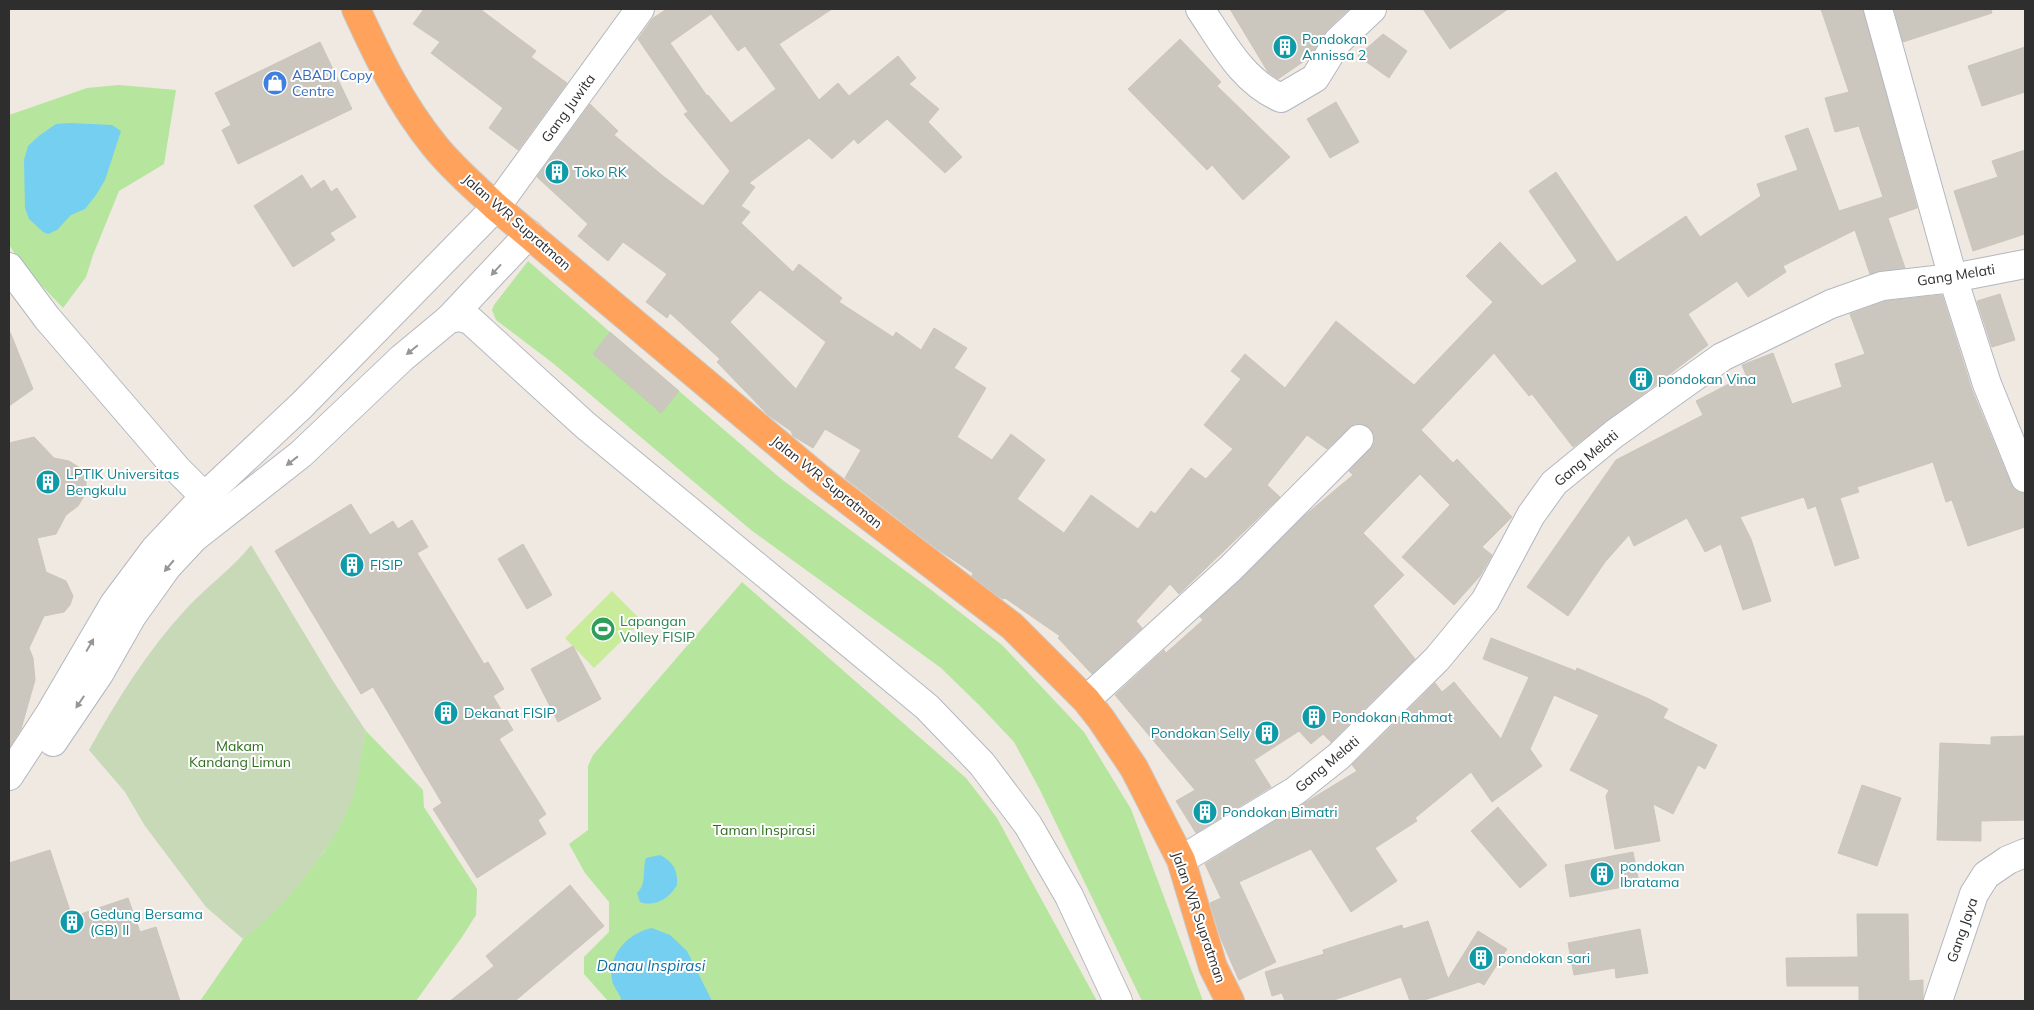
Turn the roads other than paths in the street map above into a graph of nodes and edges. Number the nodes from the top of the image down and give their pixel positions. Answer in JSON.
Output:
{"nodes":[{"id":1,"x":356,"y":9,"type":"edge"},
{"id":2,"x":640,"y":9,"type":"edge"},
{"id":3,"x":1200,"y":9,"type":"edge"},
{"id":4,"x":1372,"y":9,"type":"edge"},
{"id":5,"x":1878,"y":9,"type":"edge"},
{"id":6,"x":496,"y":207,"type":"junction"},
{"id":7,"x":529,"y":234,"type":"junction"},
{"id":8,"x":2025,"y":264,"type":"edge"},
{"id":9,"x":9,"y":266,"type":"edge"},
{"id":10,"x":1953,"y":278,"type":"junction"},
{"id":11,"x":449,"y":319,"type":"junction"},
{"id":12,"x":1359,"y":439,"type":"dead end"},
{"id":13,"x":2025,"y":478,"type":"edge"},
{"id":14,"x":214,"y":506,"type":"junction"},
{"id":15,"x":1086,"y":700,"type":"junction"},
{"id":16,"x":9,"y":776,"type":"edge"},
{"id":17,"x":9,"y":795,"type":"edge"},
{"id":18,"x":2025,"y":853,"type":"edge"},
{"id":19,"x":1181,"y":860,"type":"junction"},
{"id":20,"x":1118,"y":1001,"type":"edge"},
{"id":21,"x":1230,"y":1001,"type":"edge"},
{"id":22,"x":1938,"y":1001,"type":"edge"}],
"edges":[{"from":1,"to":6,"type":"highway","name":"Jalan WR Supratman"},
{"from":2,"to":6,"type":"street","name":"Gang Juwita"},
{"from":3,"to":4,"type":"street"},
{"from":5,"to":10,"type":"street"},
{"from":6,"to":7,"type":"highway","name":"Jalan WR Supratman"},
{"from":6,"to":14,"type":"street","name":"Gang Juwita"},
{"from":7,"to":11,"type":"street","one_way":true},
{"from":7,"to":15,"type":"highway","name":"Jalan WR Supratman"},
{"from":8,"to":10,"type":"street","name":"Gang Melati"},
{"from":9,"to":14,"type":"street"},
{"from":10,"to":13,"type":"street"},
{"from":10,"to":19,"type":"street","name":"Gang Melati"},
{"from":11,"to":14,"type":"street","one_way":true},
{"from":11,"to":20,"type":"street"},
{"from":12,"to":15,"type":"street"},
{"from":16,"to":14,"type":"street","one_way":true},
{"from":14,"to":17,"type":"street","one_way":true},
{"from":15,"to":19,"type":"highway","name":"Jalan WR Supratman"},
{"from":18,"to":22,"type":"street","name":"Gang Jaya"},
{"from":19,"to":21,"type":"highway","name":"Jalan WR Supratman"}]}
